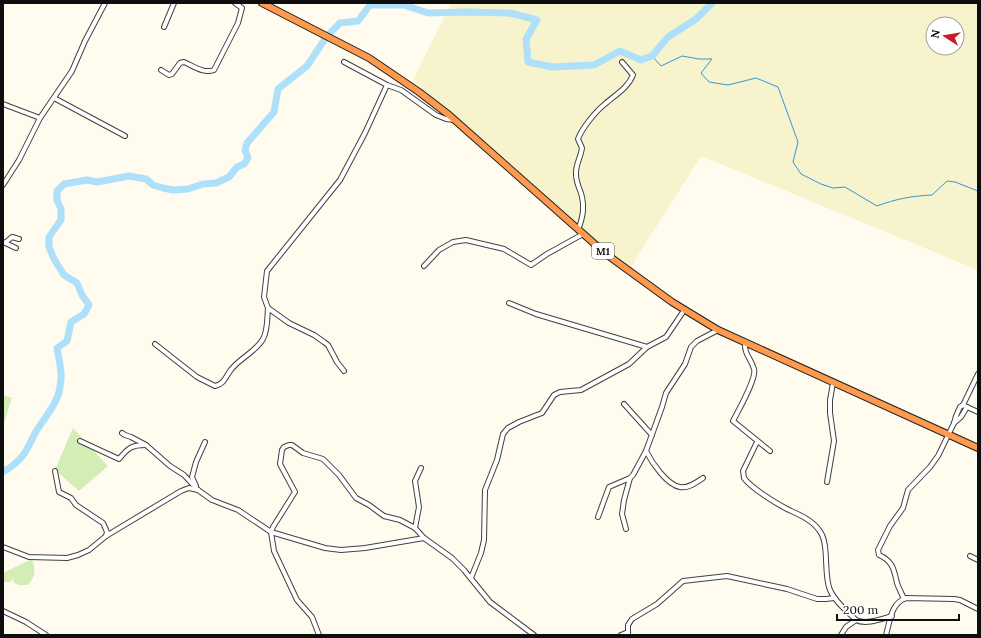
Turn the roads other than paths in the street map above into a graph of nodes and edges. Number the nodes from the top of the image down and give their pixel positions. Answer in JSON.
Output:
{"nodes":[{"id":1,"x":105,"y":3,"type":"edge"},
{"id":2,"x":174,"y":3,"type":"edge"},
{"id":3,"x":235,"y":3,"type":"edge"},
{"id":4,"x":262,"y":3,"type":"edge"},
{"id":5,"x":164,"y":27,"type":"dead end"},
{"id":6,"x":344,"y":62,"type":"dead end"},
{"id":7,"x":622,"y":62,"type":"dead end"},
{"id":8,"x":161,"y":70,"type":"dead end"},
{"id":9,"x":387,"y":85,"type":"junction"},
{"id":10,"x":54,"y":98,"type":"junction"},
{"id":11,"x":3,"y":104,"type":"edge"},
{"id":12,"x":40,"y":118,"type":"junction"},
{"id":13,"x":455,"y":120,"type":"junction"},
{"id":14,"x":125,"y":136,"type":"dead end"},
{"id":15,"x":3,"y":185,"type":"edge"},
{"id":16,"x":580,"y":232,"type":"junction"},
{"id":17,"x":19,"y":239,"type":"dead end"},
{"id":18,"x":4,"y":242,"type":"edge"},
{"id":19,"x":16,"y":248,"type":"dead end"},
{"id":20,"x":424,"y":266,"type":"dead end"},
{"id":21,"x":509,"y":303,"type":"dead end"},
{"id":22,"x":268,"y":308,"type":"junction"},
{"id":23,"x":685,"y":309,"type":"junction"},
{"id":24,"x":718,"y":330,"type":"junction"},
{"id":25,"x":745,"y":342,"type":"junction"},
{"id":26,"x":155,"y":344,"type":"dead end"},
{"id":27,"x":647,"y":347,"type":"junction"},
{"id":28,"x":344,"y":371,"type":"dead end"},
{"id":29,"x":978,"y":374,"type":"edge"},
{"id":30,"x":833,"y":383,"type":"junction"},
{"id":31,"x":624,"y":404,"type":"dead end"},
{"id":32,"x":965,"y":406,"type":"junction"},
{"id":33,"x":978,"y":412,"type":"edge"},
{"id":34,"x":122,"y":433,"type":"dead end"},
{"id":35,"x":652,"y":435,"type":"junction"},
{"id":36,"x":949,"y":435,"type":"junction"},
{"id":37,"x":80,"y":441,"type":"dead end"},
{"id":38,"x":205,"y":442,"type":"dead end"},
{"id":39,"x":757,"y":442,"type":"junction"},
{"id":40,"x":146,"y":446,"type":"junction"},
{"id":41,"x":978,"y":448,"type":"edge"},
{"id":42,"x":646,"y":451,"type":"junction"},
{"id":43,"x":770,"y":451,"type":"dead end"},
{"id":44,"x":421,"y":468,"type":"dead end"},
{"id":45,"x":55,"y":471,"type":"dead end"},
{"id":46,"x":630,"y":478,"type":"junction"},
{"id":47,"x":703,"y":478,"type":"dead end"},
{"id":48,"x":827,"y":482,"type":"dead end"},
{"id":49,"x":198,"y":490,"type":"junction"},
{"id":50,"x":598,"y":517,"type":"dead end"},
{"id":51,"x":416,"y":528,"type":"junction"},
{"id":52,"x":626,"y":529,"type":"dead end"},
{"id":53,"x":271,"y":532,"type":"junction"},
{"id":54,"x":106,"y":536,"type":"junction"},
{"id":55,"x":424,"y":538,"type":"junction"},
{"id":56,"x":3,"y":547,"type":"edge"},
{"id":57,"x":970,"y":556,"type":"dead end"},
{"id":58,"x":978,"y":560,"type":"edge"},
{"id":59,"x":471,"y":578,"type":"junction"},
{"id":60,"x":834,"y":598,"type":"junction"},
{"id":61,"x":904,"y":598,"type":"junction"},
{"id":62,"x":978,"y":609,"type":"edge"},
{"id":63,"x":3,"y":611,"type":"edge"},
{"id":64,"x":892,"y":616,"type":"junction"},
{"id":65,"x":856,"y":620,"type":"junction"},
{"id":66,"x":628,"y":633,"type":"edge"},
{"id":67,"x":46,"y":635,"type":"edge"},
{"id":68,"x":320,"y":635,"type":"edge"},
{"id":69,"x":534,"y":635,"type":"edge"},
{"id":70,"x":621,"y":635,"type":"edge"},
{"id":71,"x":841,"y":635,"type":"edge"},
{"id":72,"x":886,"y":635,"type":"edge"}],
"edges":[{"from":1,"to":10,"type":"street"},
{"from":2,"to":5,"type":"street"},
{"from":3,"to":8,"type":"street"},
{"from":4,"to":13,"type":"highway","number":"M1"},
{"from":6,"to":9,"type":"street"},
{"from":7,"to":16,"type":"street"},
{"from":9,"to":13,"type":"street"},
{"from":9,"to":22,"type":"street"},
{"from":10,"to":12,"type":"street"},
{"from":10,"to":14,"type":"street"},
{"from":11,"to":12,"type":"street"},
{"from":12,"to":15,"type":"street"},
{"from":13,"to":16,"type":"highway","number":"M1"},
{"from":16,"to":20,"type":"street"},
{"from":16,"to":23,"type":"highway","number":"M1"},
{"from":17,"to":18,"type":"street"},
{"from":18,"to":19,"type":"street"},
{"from":21,"to":27,"type":"street"},
{"from":22,"to":26,"type":"street"},
{"from":22,"to":28,"type":"street"},
{"from":23,"to":24,"type":"highway","number":"M1"},
{"from":23,"to":27,"type":"street"},
{"from":24,"to":25,"type":"highway","number":"M1"},
{"from":24,"to":35,"type":"street"},
{"from":25,"to":30,"type":"highway","number":"M1"},
{"from":25,"to":39,"type":"street"},
{"from":27,"to":59,"type":"street"},
{"from":29,"to":32,"type":"street"},
{"from":30,"to":36,"type":"highway","number":"M1"},
{"from":30,"to":48,"type":"street"},
{"from":31,"to":35,"type":"street"},
{"from":32,"to":33,"type":"street"},
{"from":32,"to":36,"type":"street"},
{"from":34,"to":40,"type":"street"},
{"from":35,"to":42,"type":"street"},
{"from":36,"to":41,"type":"highway","number":"M1"},
{"from":36,"to":61,"type":"street"},
{"from":37,"to":40,"type":"street"},
{"from":38,"to":49,"type":"street"},
{"from":39,"to":43,"type":"street"},
{"from":39,"to":60,"type":"street"},
{"from":40,"to":49,"type":"street"},
{"from":42,"to":46,"type":"street"},
{"from":42,"to":47,"type":"street"},
{"from":44,"to":51,"type":"street"},
{"from":45,"to":54,"type":"street"},
{"from":46,"to":50,"type":"street"},
{"from":46,"to":52,"type":"street"},
{"from":49,"to":53,"type":"street"},
{"from":49,"to":54,"type":"street"},
{"from":51,"to":53,"type":"street"},
{"from":51,"to":55,"type":"street"},
{"from":53,"to":55,"type":"street"},
{"from":53,"to":68,"type":"street"},
{"from":54,"to":56,"type":"street"},
{"from":55,"to":59,"type":"street"},
{"from":57,"to":58,"type":"street"},
{"from":59,"to":69,"type":"street"},
{"from":60,"to":65,"type":"street"},
{"from":60,"to":66,"type":"street"},
{"from":61,"to":62,"type":"street"},
{"from":61,"to":64,"type":"street"},
{"from":63,"to":67,"type":"street"},
{"from":64,"to":65,"type":"street"},
{"from":64,"to":72,"type":"street"},
{"from":65,"to":71,"type":"street"},
{"from":66,"to":70,"type":"street"}]}
